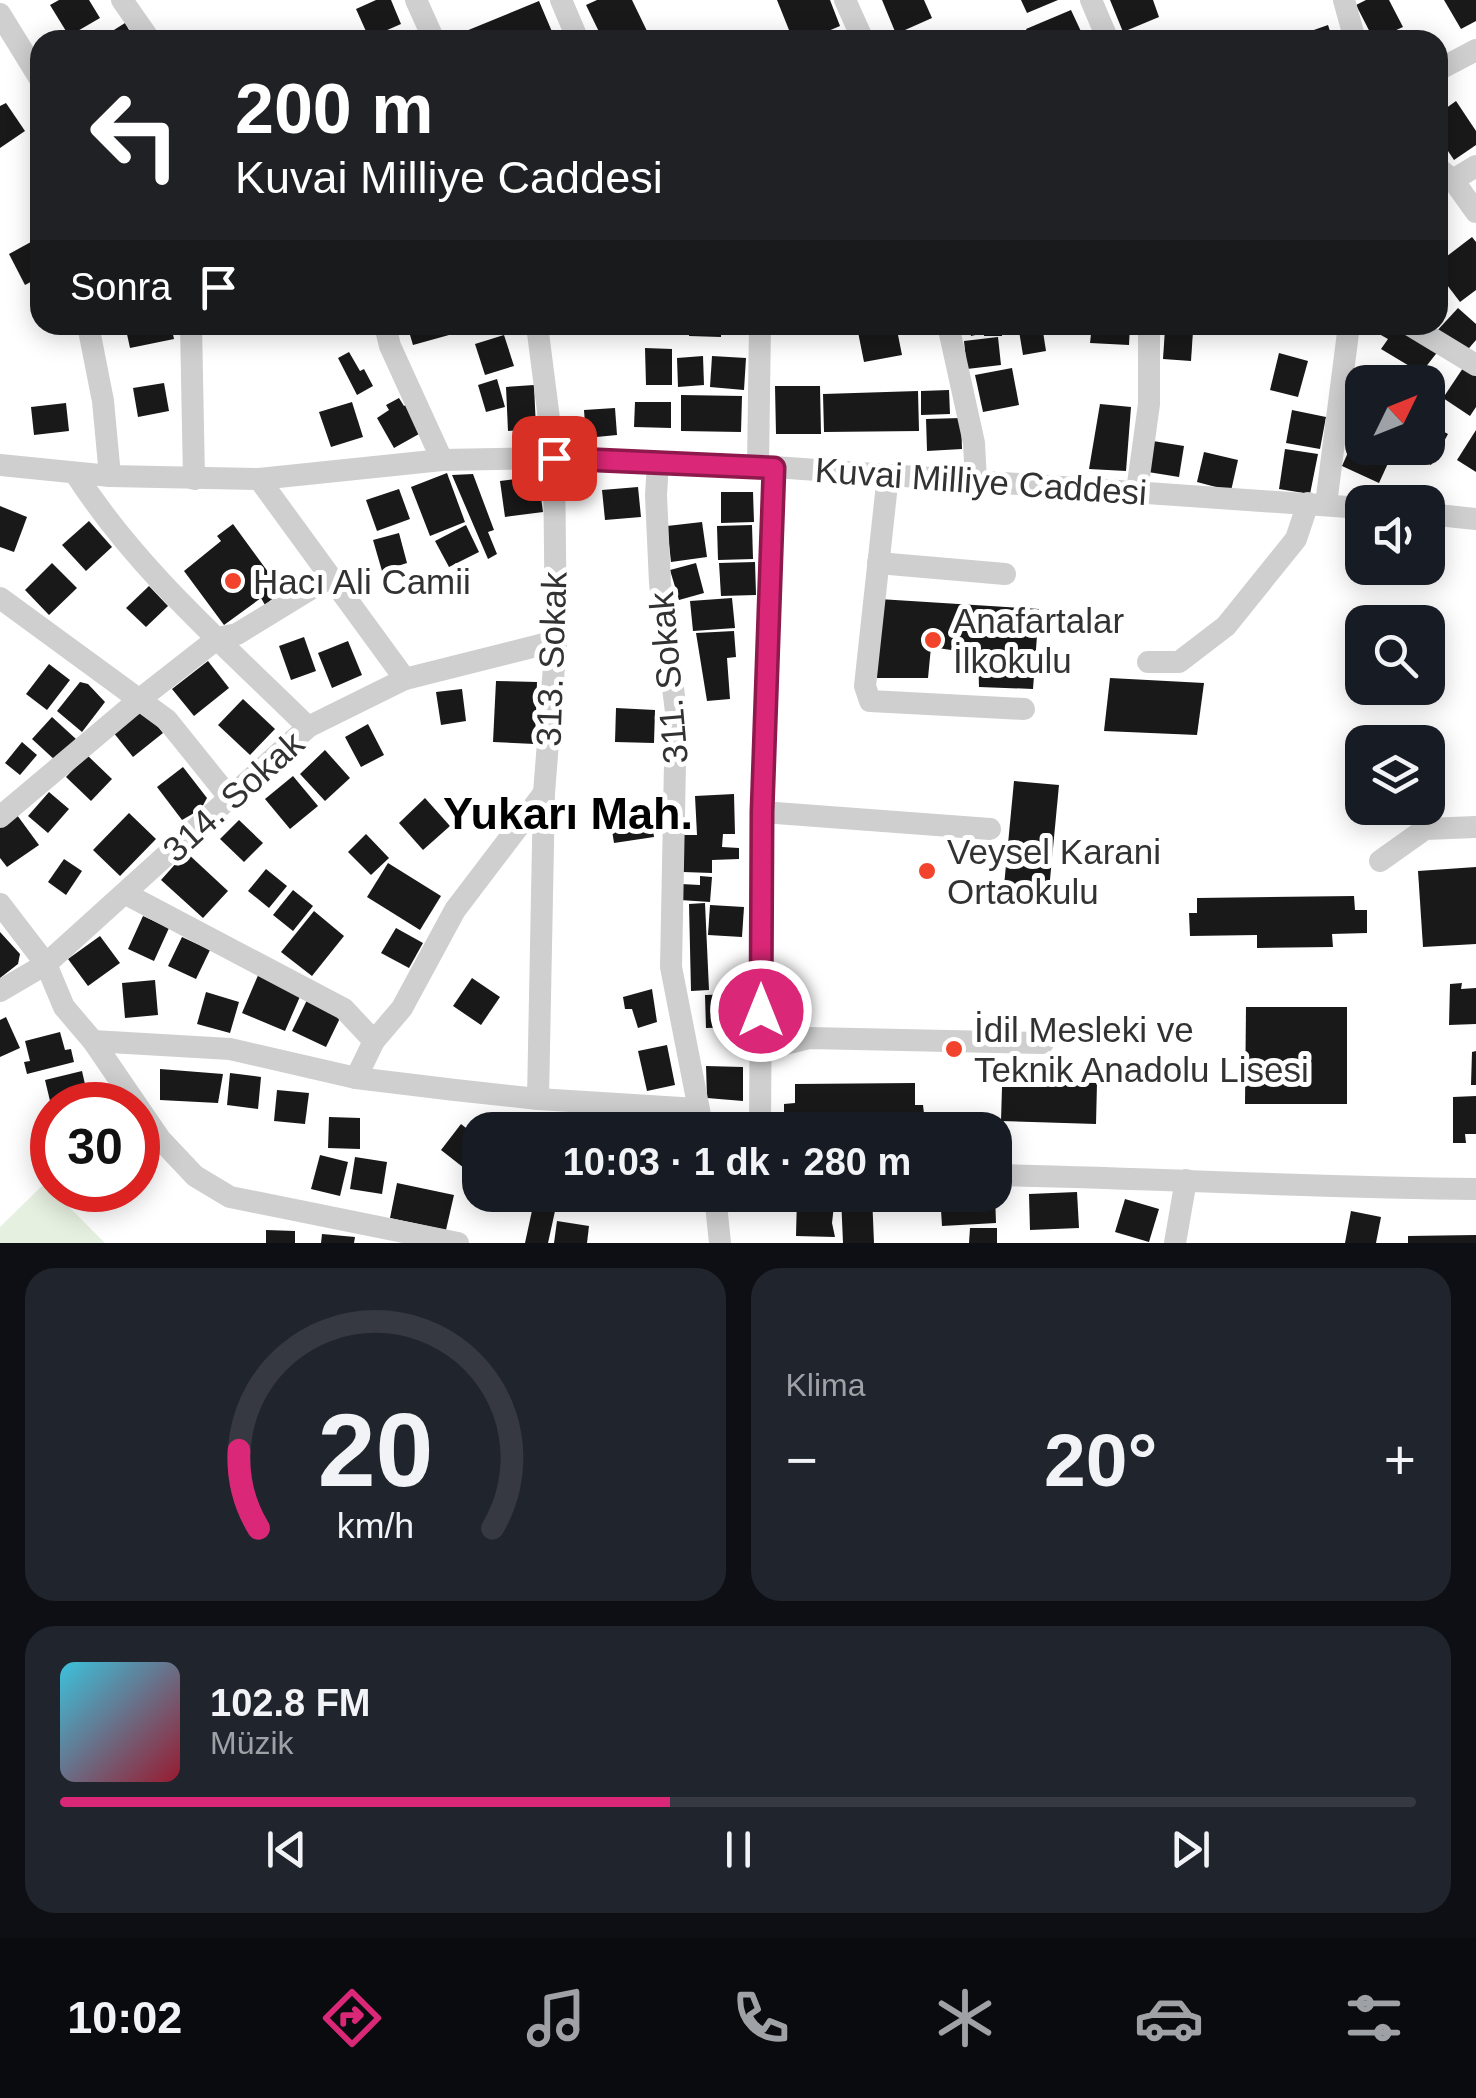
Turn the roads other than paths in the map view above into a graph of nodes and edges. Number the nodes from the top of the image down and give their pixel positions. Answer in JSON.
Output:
{"nodes":[{"id":1,"x":122,"y":0,"type":"edge"},
{"id":2,"x":416,"y":0,"type":"edge"},
{"id":3,"x":561,"y":0,"type":"edge"},
{"id":4,"x":845,"y":0,"type":"edge"},
{"id":5,"x":1091,"y":0,"type":"edge"},
{"id":6,"x":1344,"y":0,"type":"edge"},
{"id":7,"x":2,"y":21,"type":"edge"},
{"id":8,"x":143,"y":30,"type":"edge"},
{"id":9,"x":430,"y":30,"type":"edge"},
{"id":10,"x":574,"y":30,"type":"edge"},
{"id":11,"x":858,"y":30,"type":"edge"},
{"id":12,"x":1104,"y":30,"type":"edge"},
{"id":13,"x":1352,"y":30,"type":"edge"},
{"id":14,"x":1476,"y":50,"type":"edge"},
{"id":15,"x":30,"y":64,"type":"edge"},
{"id":16,"x":1448,"y":65,"type":"edge"},
{"id":17,"x":1476,"y":166,"type":"edge"},
{"id":18,"x":1448,"y":173,"type":"edge"},
{"id":19,"x":1448,"y":178,"type":"edge"},
{"id":20,"x":1476,"y":212,"type":"edge"},
{"id":21,"x":90,"y":335,"type":"edge"},
{"id":22,"x":191,"y":335,"type":"edge"},
{"id":23,"x":387,"y":335,"type":"edge"},
{"id":24,"x":538,"y":335,"type":"edge"},
{"id":25,"x":760,"y":335,"type":"edge"},
{"id":26,"x":950,"y":335,"type":"edge"},
{"id":27,"x":1149,"y":335,"type":"edge"},
{"id":28,"x":1346,"y":335,"type":"edge"},
{"id":29,"x":1426,"y":335,"type":"edge"},
{"id":30,"x":1476,"y":365,"type":"edge"},
{"id":31,"x":554,"y":458,"type":"junction"},
{"id":32,"x":442,"y":460,"type":"junction"},
{"id":33,"x":658,"y":462,"type":"junction"},
{"id":34,"x":0,"y":466,"type":"edge"},
{"id":35,"x":766,"y":467,"type":"junction"},
{"id":36,"x":75,"y":474,"type":"junction"},
{"id":37,"x":888,"y":475,"type":"junction"},
{"id":38,"x":110,"y":476,"type":"junction"},
{"id":39,"x":194,"y":478,"type":"junction"},
{"id":40,"x":259,"y":479,"type":"junction"},
{"id":41,"x":976,"y":481,"type":"junction"},
{"id":42,"x":1137,"y":491,"type":"junction"},
{"id":43,"x":1317,"y":503,"type":"junction"},
{"id":44,"x":1345,"y":506,"type":"edge"},
{"id":45,"x":1445,"y":516,"type":"edge"},
{"id":46,"x":1476,"y":519,"type":"edge"},
{"id":47,"x":878,"y":563,"type":"junction"},
{"id":48,"x":1006,"y":574,"type":"dead end"},
{"id":49,"x":330,"y":577,"type":"junction"},
{"id":50,"x":0,"y":598,"type":"edge"},
{"id":51,"x":218,"y":638,"type":"junction"},
{"id":52,"x":556,"y":641,"type":"junction"},
{"id":53,"x":1148,"y":662,"type":"dead end"},
{"id":54,"x":404,"y":679,"type":"junction"},
{"id":55,"x":140,"y":698,"type":"junction"},
{"id":56,"x":1024,"y":710,"type":"dead end"},
{"id":57,"x":308,"y":727,"type":"junction"},
{"id":58,"x":544,"y":793,"type":"junction"},
{"id":59,"x":229,"y":797,"type":"junction"},
{"id":60,"x":762,"y":812,"type":"junction"},
{"id":61,"x":0,"y":817,"type":"edge"},
{"id":62,"x":1476,"y":827,"type":"edge"},
{"id":63,"x":990,"y":829,"type":"dead end"},
{"id":64,"x":1380,"y":860,"type":"dead end"},
{"id":65,"x":126,"y":894,"type":"junction"},
{"id":66,"x":0,"y":904,"type":"edge"},
{"id":67,"x":46,"y":964,"type":"junction"},
{"id":68,"x":0,"y":992,"type":"edge"},
{"id":69,"x":93,"y":1041,"type":"junction"},
{"id":70,"x":374,"y":1041,"type":"junction"},
{"id":71,"x":1042,"y":1044,"type":"dead end"},
{"id":72,"x":761,"y":1050,"type":"junction"},
{"id":73,"x":356,"y":1078,"type":"junction"},
{"id":74,"x":538,"y":1099,"type":"junction"},
{"id":75,"x":643,"y":1112,"type":"edge"},
{"id":76,"x":699,"y":1112,"type":"edge"},
{"id":77,"x":760,"y":1112,"type":"edge"},
{"id":78,"x":1012,"y":1175,"type":"edge"},
{"id":79,"x":1186,"y":1180,"type":"junction"},
{"id":80,"x":1476,"y":1190,"type":"edge"},
{"id":81,"x":717,"y":1212,"type":"edge"},
{"id":82,"x":458,"y":1243,"type":"edge"},
{"id":83,"x":720,"y":1243,"type":"edge"},
{"id":84,"x":1175,"y":1243,"type":"edge"}],
"edges":[{"from":1,"to":8,"type":"street"},
{"from":2,"to":9,"type":"street"},
{"from":3,"to":10,"type":"street"},
{"from":4,"to":11,"type":"street"},
{"from":5,"to":12,"type":"street"},
{"from":6,"to":13,"type":"street"},
{"from":7,"to":15,"type":"street"},
{"from":14,"to":16,"type":"street"},
{"from":17,"to":18,"type":"street"},
{"from":19,"to":20,"type":"street"},
{"from":21,"to":38,"type":"street"},
{"from":22,"to":39,"type":"street"},
{"from":23,"to":32,"type":"street"},
{"from":24,"to":31,"type":"street","name":"313. Sokak"},
{"from":25,"to":35,"type":"street"},
{"from":26,"to":41,"type":"street"},
{"from":27,"to":42,"type":"street"},
{"from":28,"to":43,"type":"street"},
{"from":29,"to":30,"type":"street"},
{"from":31,"to":32,"type":"street","name":"Kuvai Milliye Caddesi"},
{"from":31,"to":33,"type":"street","name":"Kuvai Milliye Caddesi"},
{"from":31,"to":52,"type":"street","name":"313. Sokak"},
{"from":32,"to":40,"type":"street","name":"Kuvai Milliye Caddesi"},
{"from":33,"to":35,"type":"street","name":"Kuvai Milliye Caddesi"},
{"from":33,"to":76,"type":"street","name":"311. Sokak"},
{"from":34,"to":36,"type":"street","name":"Kuvai Milliye Caddesi"},
{"from":35,"to":37,"type":"street","name":"Kuvai Milliye Caddesi"},
{"from":35,"to":60,"type":"street"},
{"from":36,"to":38,"type":"street","name":"Kuvai Milliye Caddesi"},
{"from":36,"to":51,"type":"street"},
{"from":37,"to":41,"type":"street","name":"Kuvai Milliye Caddesi"},
{"from":37,"to":47,"type":"street"},
{"from":38,"to":39,"type":"street","name":"Kuvai Milliye Caddesi"},
{"from":39,"to":40,"type":"street","name":"Kuvai Milliye Caddesi"},
{"from":40,"to":49,"type":"street"},
{"from":41,"to":42,"type":"street","name":"Kuvai Milliye Caddesi"},
{"from":42,"to":43,"type":"street","name":"Kuvai Milliye Caddesi"},
{"from":43,"to":44,"type":"street","name":"Kuvai Milliye Caddesi"},
{"from":43,"to":53,"type":"street"},
{"from":45,"to":46,"type":"street"},
{"from":47,"to":48,"type":"street"},
{"from":47,"to":56,"type":"street"},
{"from":49,"to":51,"type":"street"},
{"from":49,"to":54,"type":"street"},
{"from":50,"to":55,"type":"street"},
{"from":51,"to":55,"type":"street"},
{"from":51,"to":57,"type":"street"},
{"from":52,"to":54,"type":"street","name":"314. Sokak"},
{"from":52,"to":58,"type":"street","name":"313. Sokak"},
{"from":54,"to":57,"type":"street","name":"314. Sokak"},
{"from":55,"to":59,"type":"street"},
{"from":55,"to":61,"type":"street"},
{"from":57,"to":59,"type":"street","name":"314. Sokak"},
{"from":58,"to":70,"type":"street"},
{"from":58,"to":74,"type":"street","name":"313. Sokak"},
{"from":59,"to":65,"type":"street","name":"314. Sokak"},
{"from":60,"to":63,"type":"street"},
{"from":60,"to":72,"type":"street"},
{"from":62,"to":64,"type":"street"},
{"from":65,"to":67,"type":"street","name":"314. Sokak"},
{"from":65,"to":70,"type":"street"},
{"from":66,"to":67,"type":"street"},
{"from":67,"to":68,"type":"street","name":"314. Sokak"},
{"from":67,"to":69,"type":"street"},
{"from":69,"to":73,"type":"street"},
{"from":69,"to":82,"type":"street"},
{"from":70,"to":73,"type":"street"},
{"from":71,"to":72,"type":"street"},
{"from":72,"to":77,"type":"street"},
{"from":73,"to":74,"type":"street"},
{"from":74,"to":75,"type":"street"},
{"from":78,"to":79,"type":"street"},
{"from":79,"to":80,"type":"street"},
{"from":79,"to":84,"type":"street"},
{"from":81,"to":83,"type":"street"}]}
